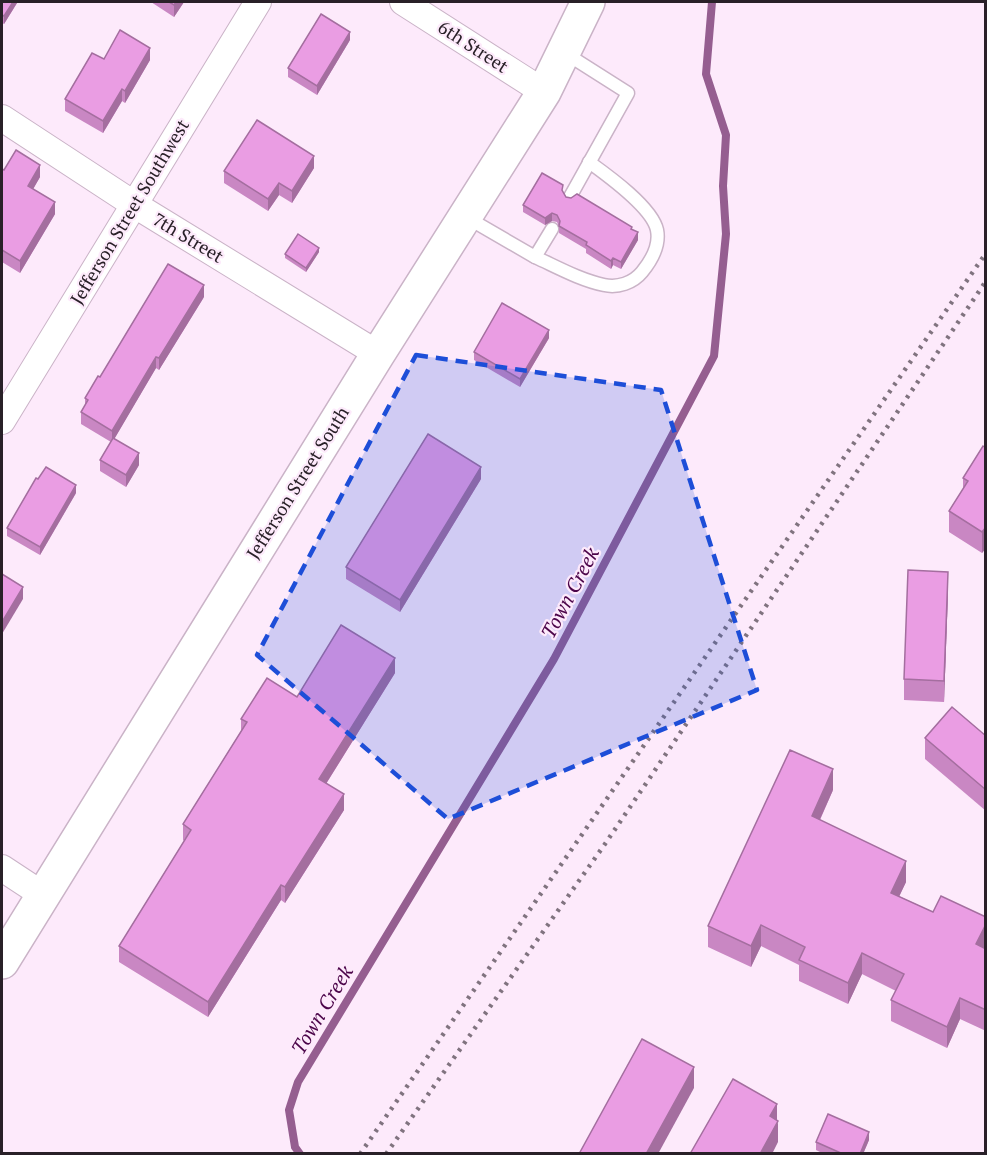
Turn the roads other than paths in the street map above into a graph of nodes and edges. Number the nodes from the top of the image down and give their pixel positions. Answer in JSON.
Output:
{"nodes":[{"id":1,"x":258,"y":2,"type":"edge"},
{"id":2,"x":403,"y":2,"type":"edge"},
{"id":3,"x":588,"y":2,"type":"edge"},
{"id":4,"x":563,"y":52,"type":"junction"},
{"id":5,"x":544,"y":92,"type":"junction"},
{"id":6,"x":2,"y":118,"type":"edge"},
{"id":7,"x":589,"y":162,"type":"junction"},
{"id":8,"x":570,"y":197,"type":"edge"},
{"id":9,"x":135,"y":205,"type":"junction"},
{"id":10,"x":465,"y":216,"type":"junction"},
{"id":11,"x":552,"y":229,"type":"dead end"},
{"id":12,"x":535,"y":258,"type":"junction"},
{"id":13,"x":378,"y":354,"type":"junction"},
{"id":14,"x":2,"y":421,"type":"edge"},
{"id":15,"x":2,"y":868,"type":"edge"},
{"id":16,"x":43,"y":895,"type":"junction"},
{"id":17,"x":2,"y":962,"type":"edge"}],
"edges":[{"from":1,"to":9,"type":"street","name":"Jefferson Street Southwest"},
{"from":2,"to":5,"type":"street","name":"6th Street"},
{"from":3,"to":4,"type":"main road","name":"Jefferson Street South"},
{"from":4,"to":5,"type":"main road","name":"Jefferson Street South"},
{"from":4,"to":7,"type":"lane"},
{"from":5,"to":10,"type":"main road","name":"Jefferson Street South"},
{"from":6,"to":9,"type":"street","name":"7th Street"},
{"from":7,"to":8,"type":"lane"},
{"from":7,"to":12,"type":"lane"},
{"from":9,"to":13,"type":"street","name":"7th Street"},
{"from":9,"to":14,"type":"street","name":"Jefferson Street Southwest"},
{"from":10,"to":12,"type":"lane"},
{"from":10,"to":13,"type":"main road","name":"Jefferson Street South"},
{"from":11,"to":12,"type":"lane"},
{"from":13,"to":16,"type":"main road","name":"Jefferson Street South"},
{"from":15,"to":16,"type":"street"},
{"from":16,"to":17,"type":"main road","name":"Jefferson Street South"}]}
